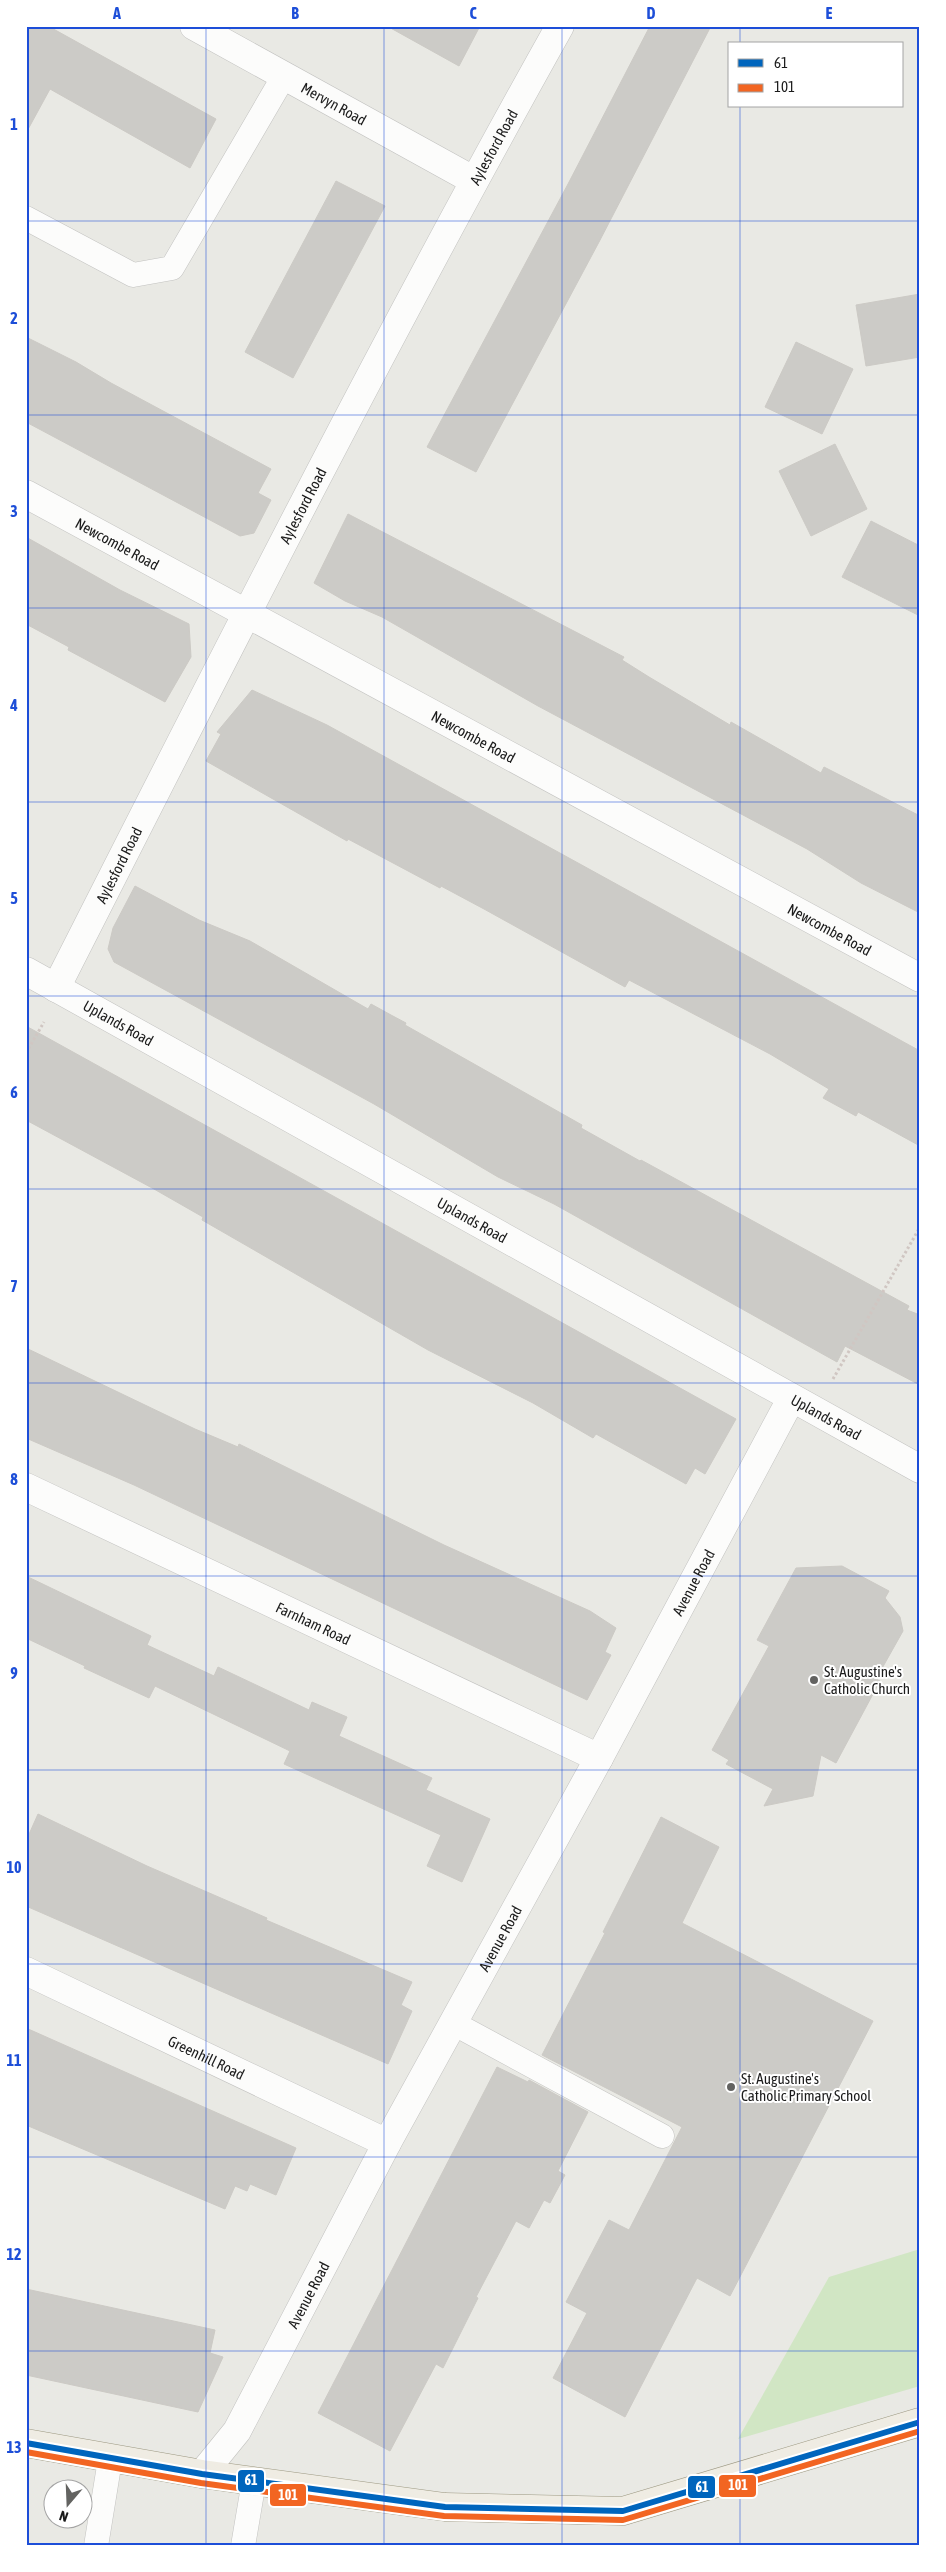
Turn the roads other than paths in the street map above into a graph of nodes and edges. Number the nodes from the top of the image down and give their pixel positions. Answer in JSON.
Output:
{"nodes":[{"id":1,"x":194,"y":26,"type":"edge"},
{"id":2,"x":560,"y":26,"type":"edge"},
{"id":3,"x":284,"y":76,"type":"junction"},
{"id":4,"x":473,"y":180,"type":"junction"},
{"id":5,"x":26,"y":218,"type":"edge"},
{"id":6,"x":26,"y":494,"type":"edge"},
{"id":7,"x":247,"y":614,"type":"junction"},
{"id":8,"x":26,"y":972,"type":"edge"},
{"id":9,"x":920,"y":978,"type":"edge"},
{"id":10,"x":56,"y":988,"type":"junction"},
{"id":11,"x":803,"y":1405,"type":"junction"},
{"id":12,"x":920,"y":1469,"type":"edge"},
{"id":13,"x":26,"y":1487,"type":"edge"},
{"id":14,"x":599,"y":1758,"type":"junction"},
{"id":15,"x":26,"y":1971,"type":"edge"},
{"id":16,"x":453,"y":2023,"type":"junction"},
{"id":17,"x":662,"y":2136,"type":"dead end"},
{"id":18,"x":387,"y":2143,"type":"junction"},
{"id":19,"x":920,"y":2422,"type":"edge"},
{"id":20,"x":26,"y":2443,"type":"edge"},
{"id":21,"x":110,"y":2460,"type":"junction"},
{"id":22,"x":202,"y":2474,"type":"junction"},
{"id":23,"x":254,"y":2481,"type":"junction"},
{"id":24,"x":96,"y":2546,"type":"edge"},
{"id":25,"x":243,"y":2546,"type":"edge"}],
"edges":[{"from":1,"to":3,"type":"street","name":"Mervyn Road"},
{"from":2,"to":4,"type":"street","name":"Aylesford Road"},
{"from":3,"to":4,"type":"street","name":"Mervyn Road"},
{"from":3,"to":5,"type":"lane"},
{"from":4,"to":7,"type":"street","name":"Aylesford Road"},
{"from":6,"to":7,"type":"street","name":"Newcombe Road"},
{"from":7,"to":9,"type":"street","name":"Newcombe Road"},
{"from":7,"to":10,"type":"street","name":"Aylesford Road"},
{"from":8,"to":10,"type":"street","name":"Uplands Road"},
{"from":10,"to":11,"type":"street","name":"Uplands Road"},
{"from":11,"to":12,"type":"street","name":"Uplands Road"},
{"from":11,"to":14,"type":"street","name":"Avenue Road"},
{"from":13,"to":14,"type":"street","name":"Farnham Road"},
{"from":14,"to":16,"type":"street","name":"Avenue Road"},
{"from":15,"to":18,"type":"street","name":"Greenhill Road"},
{"from":16,"to":17,"type":"lane"},
{"from":16,"to":18,"type":"street","name":"Avenue Road"},
{"from":18,"to":22,"type":"street","name":"Avenue Road"},
{"from":19,"to":23,"type":"main road"},
{"from":20,"to":21,"type":"main road"},
{"from":21,"to":22,"type":"main road"},
{"from":21,"to":24,"type":"lane"},
{"from":22,"to":23,"type":"main road"},
{"from":23,"to":25,"type":"lane"}]}
